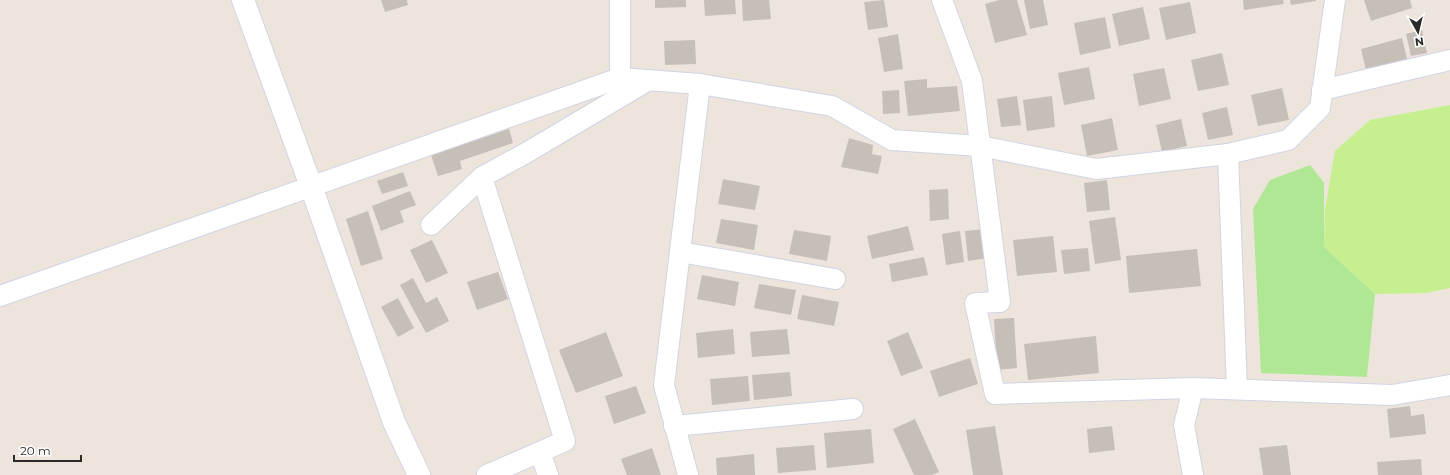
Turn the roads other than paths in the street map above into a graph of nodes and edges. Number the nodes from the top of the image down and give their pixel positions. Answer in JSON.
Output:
{"nodes":[{"id":1,"x":243,"y":0,"type":"edge"},
{"id":2,"x":620,"y":0,"type":"edge"},
{"id":3,"x":942,"y":0,"type":"edge"},
{"id":4,"x":1335,"y":0,"type":"edge"},
{"id":5,"x":1450,"y":60,"type":"edge"},
{"id":6,"x":620,"y":78,"type":"junction"},
{"id":7,"x":649,"y":80,"type":"junction"},
{"id":8,"x":700,"y":84,"type":"junction"},
{"id":9,"x":1322,"y":90,"type":"junction"},
{"id":10,"x":980,"y":146,"type":"junction"},
{"id":11,"x":1228,"y":154,"type":"junction"},
{"id":12,"x":482,"y":177,"type":"junction"},
{"id":13,"x":311,"y":186,"type":"junction"},
{"id":14,"x":431,"y":225,"type":"dead end"},
{"id":15,"x":680,"y":252,"type":"junction"},
{"id":16,"x":835,"y":279,"type":"dead end"},
{"id":17,"x":0,"y":296,"type":"edge"},
{"id":18,"x":1450,"y":386,"type":"edge"},
{"id":19,"x":1192,"y":388,"type":"junction"},
{"id":20,"x":1237,"y":389,"type":"junction"},
{"id":21,"x":853,"y":410,"type":"dead end"},
{"id":22,"x":674,"y":426,"type":"junction"},
{"id":23,"x":540,"y":452,"type":"junction"},
{"id":24,"x":419,"y":475,"type":"edge"},
{"id":25,"x":487,"y":475,"type":"edge"},
{"id":26,"x":548,"y":475,"type":"edge"},
{"id":27,"x":688,"y":475,"type":"edge"},
{"id":28,"x":1193,"y":475,"type":"edge"}],
"edges":[{"from":1,"to":13,"type":"street"},
{"from":2,"to":6,"type":"street"},
{"from":3,"to":10,"type":"street"},
{"from":4,"to":9,"type":"street"},
{"from":5,"to":9,"type":"street"},
{"from":6,"to":7,"type":"street"},
{"from":6,"to":13,"type":"street"},
{"from":7,"to":8,"type":"street"},
{"from":7,"to":12,"type":"street"},
{"from":8,"to":10,"type":"street"},
{"from":8,"to":15,"type":"street"},
{"from":9,"to":11,"type":"street"},
{"from":10,"to":11,"type":"street"},
{"from":10,"to":19,"type":"street"},
{"from":11,"to":20,"type":"street"},
{"from":12,"to":14,"type":"street"},
{"from":12,"to":23,"type":"street"},
{"from":13,"to":17,"type":"street"},
{"from":13,"to":24,"type":"street"},
{"from":15,"to":16,"type":"street"},
{"from":15,"to":22,"type":"street"},
{"from":18,"to":20,"type":"street"},
{"from":19,"to":20,"type":"street"},
{"from":19,"to":28,"type":"street"},
{"from":21,"to":22,"type":"street"},
{"from":22,"to":27,"type":"street"},
{"from":23,"to":25,"type":"street"},
{"from":23,"to":26,"type":"street"}]}
